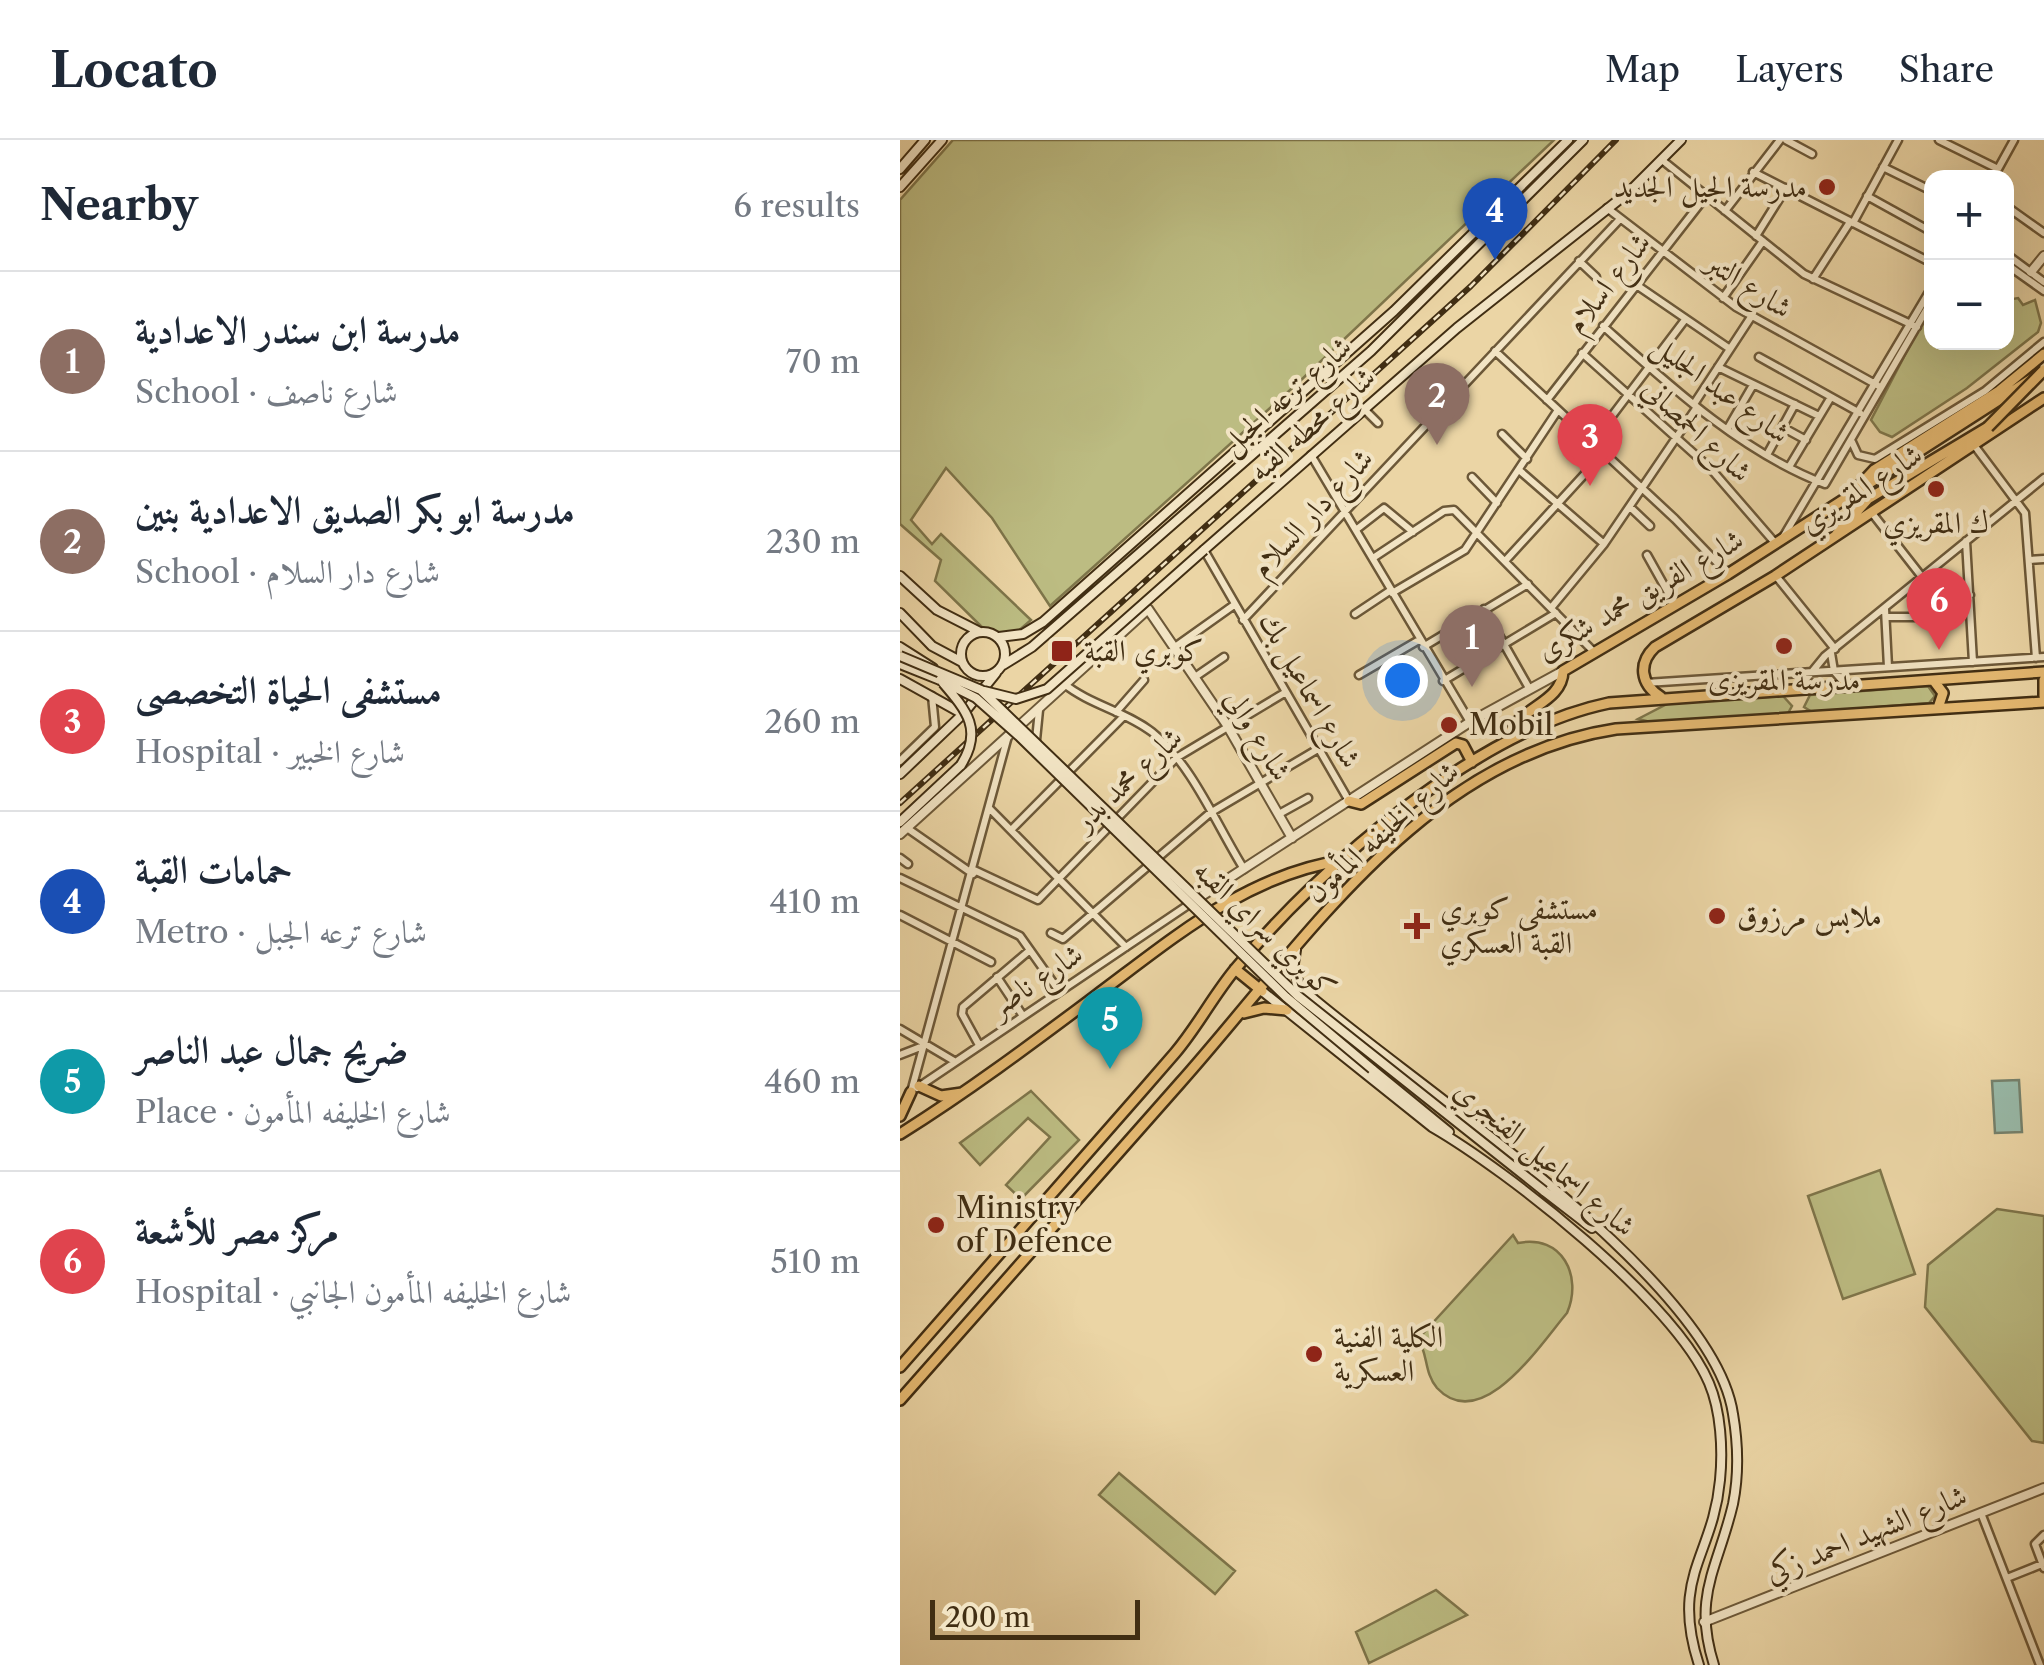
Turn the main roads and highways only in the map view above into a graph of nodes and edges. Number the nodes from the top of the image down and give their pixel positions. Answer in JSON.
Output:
{"nodes":[{"id":1,"x":925,"y":140,"type":"edge"},
{"id":2,"x":942,"y":140,"type":"edge"},
{"id":3,"x":1568,"y":140,"type":"edge"},
{"id":4,"x":1584,"y":140,"type":"edge"},
{"id":5,"x":1681,"y":140,"type":"edge"},
{"id":6,"x":900,"y":169,"type":"edge"},
{"id":7,"x":1544,"y":171,"type":"junction"},
{"id":8,"x":900,"y":187,"type":"edge"},
{"id":9,"x":1450,"y":254,"type":"junction"},
{"id":10,"x":2044,"y":256,"type":"edge"},
{"id":11,"x":1459,"y":262,"type":"junction"},
{"id":12,"x":2031,"y":272,"type":"road end"},
{"id":13,"x":2044,"y":354,"type":"edge"},
{"id":14,"x":2044,"y":371,"type":"edge"},
{"id":15,"x":2044,"y":398,"type":"edge"},
{"id":16,"x":1278,"y":412,"type":"junction"},
{"id":17,"x":1287,"y":424,"type":"junction"},
{"id":18,"x":1855,"y":493,"type":"junction"},
{"id":19,"x":1834,"y":537,"type":"junction"},
{"id":20,"x":900,"y":576,"type":"edge"},
{"id":21,"x":1090,"y":580,"type":"junction"},
{"id":22,"x":1098,"y":588,"type":"junction"},
{"id":23,"x":900,"y":612,"type":"edge"},
{"id":24,"x":980,"y":632,"type":"junction"},
{"id":25,"x":999,"y":638,"type":"junction"},
{"id":26,"x":900,"y":646,"type":"edge"},
{"id":27,"x":900,"y":656,"type":"edge"},
{"id":28,"x":962,"y":662,"type":"junction"},
{"id":29,"x":900,"y":664,"type":"edge"},
{"id":30,"x":933,"y":668,"type":"junction"},
{"id":31,"x":1000,"y":669,"type":"junction"},
{"id":32,"x":1563,"y":670,"type":"junction"},
{"id":33,"x":2044,"y":672,"type":"edge"},
{"id":34,"x":972,"y":674,"type":"junction"},
{"id":35,"x":900,"y":680,"type":"edge"},
{"id":36,"x":940,"y":680,"type":"junction"},
{"id":37,"x":1933,"y":680,"type":"junction"},
{"id":38,"x":2044,"y":680,"type":"edge"},
{"id":39,"x":981,"y":690,"type":"junction"},
{"id":40,"x":1663,"y":698,"type":"junction"},
{"id":41,"x":2044,"y":699,"type":"edge"},
{"id":42,"x":948,"y":704,"type":"junction"},
{"id":43,"x":1938,"y":708,"type":"junction"},
{"id":44,"x":963,"y":714,"type":"junction"},
{"id":45,"x":1508,"y":740,"type":"junction"},
{"id":46,"x":1472,"y":762,"type":"junction"},
{"id":47,"x":900,"y":774,"type":"edge"},
{"id":48,"x":1349,"y":801,"type":"junction"},
{"id":49,"x":902,"y":828,"type":"edge"},
{"id":50,"x":1292,"y":838,"type":"junction"},
{"id":51,"x":1346,"y":860,"type":"junction"},
{"id":52,"x":1316,"y":886,"type":"junction"},
{"id":53,"x":1197,"y":899,"type":"road end"},
{"id":54,"x":1336,"y":900,"type":"junction"},
{"id":55,"x":1296,"y":950,"type":"junction"},
{"id":56,"x":1234,"y":969,"type":"junction"},
{"id":57,"x":1262,"y":991,"type":"junction"},
{"id":58,"x":1314,"y":1000,"type":"junction"},
{"id":59,"x":1287,"y":1010,"type":"junction"},
{"id":60,"x":1242,"y":1014,"type":"junction"},
{"id":61,"x":1300,"y":1020,"type":"junction"},
{"id":62,"x":1422,"y":1084,"type":"junction"},
{"id":63,"x":965,"y":1093,"type":"junction"},
{"id":64,"x":1409,"y":1099,"type":"junction"},
{"id":65,"x":900,"y":1116,"type":"edge"},
{"id":66,"x":1120,"y":1116,"type":"junction"},
{"id":67,"x":1139,"y":1130,"type":"junction"},
{"id":68,"x":900,"y":1134,"type":"edge"},
{"id":69,"x":1457,"y":1138,"type":"junction"},
{"id":70,"x":1089,"y":1151,"type":"junction"},
{"id":71,"x":1106,"y":1166,"type":"junction"},
{"id":72,"x":1604,"y":1236,"type":"junction"},
{"id":73,"x":900,"y":1367,"type":"edge"},
{"id":74,"x":900,"y":1400,"type":"edge"},
{"id":75,"x":2044,"y":1488,"type":"edge"},
{"id":76,"x":1704,"y":1622,"type":"junction"},
{"id":77,"x":1699,"y":1665,"type":"edge"},
{"id":78,"x":1714,"y":1665,"type":"edge"}],
"edges":[{"from":1,"to":6,"type":"main road"},
{"from":2,"to":8,"type":"main road"},
{"from":3,"to":7,"type":"main road","name":"شارع ترعه الجبل"},
{"from":4,"to":7,"type":"main road","name":"شارع ترعه الجبل"},
{"from":5,"to":39,"type":"main road","name":"شارع محطه القبه","bridge":true},
{"from":7,"to":9,"type":"main road","name":"شارع ترعه الجبل"},
{"from":7,"to":11,"type":"main road","name":"شارع ترعه الجبل"},
{"from":9,"to":11,"type":"main road"},
{"from":9,"to":16,"type":"main road","name":"شارع ترعه الجبل"},
{"from":10,"to":12,"type":"main road"},
{"from":11,"to":17,"type":"main road","name":"شارع ترعه الجبل"},
{"from":13,"to":18,"type":"main road"},
{"from":14,"to":18,"type":"main road","name":"شارع المقريزي"},
{"from":14,"to":19,"type":"main road","bridge":true},
{"from":15,"to":19,"type":"main road","name":"شارع المقريزي"},
{"from":16,"to":17,"type":"main road"},
{"from":16,"to":21,"type":"main road","name":"شارع ترعه الجبل"},
{"from":17,"to":22,"type":"main road","name":"شارع ترعه الجبل"},
{"from":18,"to":32,"type":"main road","name":"شارع الفريق محمد شكرى"},
{"from":19,"to":40,"type":"main road","name":"شارع المقريزي"},
{"from":20,"to":24,"type":"main road"},
{"from":21,"to":22,"type":"main road"},
{"from":21,"to":25,"type":"main road","name":"شارع ترعه الجبل"},
{"from":22,"to":31,"type":"main road","name":"شارع ترعه الجبل"},
{"from":23,"to":28,"type":"main road"},
{"from":24,"to":25,"type":"main road"},
{"from":24,"to":28,"type":"main road"},
{"from":25,"to":31,"type":"main road"},
{"from":26,"to":30,"type":"main road","bridge":true},
{"from":27,"to":30,"type":"main road","name":"كوبري سراي القبه","bridge":true},
{"from":28,"to":34,"type":"main road"},
{"from":29,"to":36,"type":"main road","name":"كوبري سراي القبه","bridge":true},
{"from":30,"to":39,"type":"main road","name":"كوبري سراي القبه","bridge":true},
{"from":31,"to":34,"type":"main road"},
{"from":31,"to":44,"type":"main road"},
{"from":32,"to":45,"type":"main road"},
{"from":32,"to":48,"type":"main road","name":"شارع الفريق محمد شكرى"},
{"from":33,"to":37,"type":"main road","name":"شارع الخليفه المأمون"},
{"from":34,"to":42,"type":"main road"},
{"from":35,"to":42,"type":"main road"},
{"from":36,"to":49,"type":"main road","bridge":true},
{"from":36,"to":64,"type":"main road","name":"كوبري سراي القبه","bridge":true},
{"from":37,"to":40,"type":"main road","name":"شارع الخليفه المأمون"},
{"from":37,"to":43,"type":"main road"},
{"from":38,"to":41,"type":"main road"},
{"from":39,"to":72,"type":"main road","name":"كوبري سراي القبه","bridge":true},
{"from":40,"to":45,"type":"main road","name":"شارع الخليفه المأمون"},
{"from":41,"to":43,"type":"main road","name":"شارع الخليفه المأمون"},
{"from":42,"to":44,"type":"main road"},
{"from":43,"to":54,"type":"main road","name":"شارع الخليفه المأمون"},
{"from":44,"to":47,"type":"main road"},
{"from":45,"to":46,"type":"main road","name":"شارع الخليفه المأمون"},
{"from":46,"to":48,"type":"main road"},
{"from":46,"to":51,"type":"main road","name":"شارع الخليفه المأمون"},
{"from":48,"to":50,"type":"main road","name":"شارع الفريق محمد شكرى"},
{"from":49,"to":50,"type":"main road","name":"شارع والي"},
{"from":50,"to":53,"type":"main road","name":"شارع الفريق محمد شكرى"},
{"from":51,"to":52,"type":"main road","name":"شارع الخليفه المأمون"},
{"from":51,"to":63,"type":"main road"},
{"from":52,"to":54,"type":"main road"},
{"from":52,"to":56,"type":"main road","name":"شارع الخليفه المأمون"},
{"from":54,"to":55,"type":"main road","name":"شارع الخليفه المأمون"},
{"from":55,"to":57,"type":"main road","name":"شارع الخليفه المأمون"},
{"from":55,"to":58,"type":"main road","name":"شارع اسماعيل الفنجري"},
{"from":56,"to":57,"type":"main road"},
{"from":56,"to":66,"type":"main road","name":"شارع الخليفه المأمون"},
{"from":57,"to":59,"type":"main road","name":"شارع اسماعيل الفنجري"},
{"from":57,"to":60,"type":"main road","name":"شارع الخليفه المأمون"},
{"from":58,"to":61,"type":"main road"},
{"from":58,"to":62,"type":"main road","name":"شارع اسماعيل الفنجري"},
{"from":59,"to":60,"type":"main road"},
{"from":59,"to":61,"type":"main road","name":"شارع اسماعيل الفنجري"},
{"from":60,"to":67,"type":"main road","name":"شارع الخليفه المأمون"},
{"from":61,"to":69,"type":"main road","name":"شارع اسماعيل الفنجري"},
{"from":62,"to":64,"type":"main road"},
{"from":62,"to":72,"type":"main road","name":"شارع اسماعيل الفنجري"},
{"from":63,"to":65,"type":"main road"},
{"from":63,"to":68,"type":"main road"},
{"from":64,"to":69,"type":"main road","name":"كوبري سراي القبه"},
{"from":66,"to":67,"type":"main road"},
{"from":66,"to":70,"type":"main road","name":"شارع الخليفه المأمون"},
{"from":67,"to":71,"type":"main road","name":"شارع الخليفه المأمون"},
{"from":69,"to":77,"type":"main road","name":"شارع اسماعيل الفنجري"},
{"from":70,"to":71,"type":"main road"},
{"from":70,"to":73,"type":"main road","name":"شارع الخليفه المأمون"},
{"from":71,"to":74,"type":"main road","name":"شارع الخليفه المأمون"},
{"from":72,"to":76,"type":"main road","name":"شارع اسماعيل الفنجري"},
{"from":75,"to":76,"type":"main road","name":"شارع الشهيد احمد زكي"},
{"from":76,"to":78,"type":"main road","name":"شارع اسماعيل الفنجري"}]}
